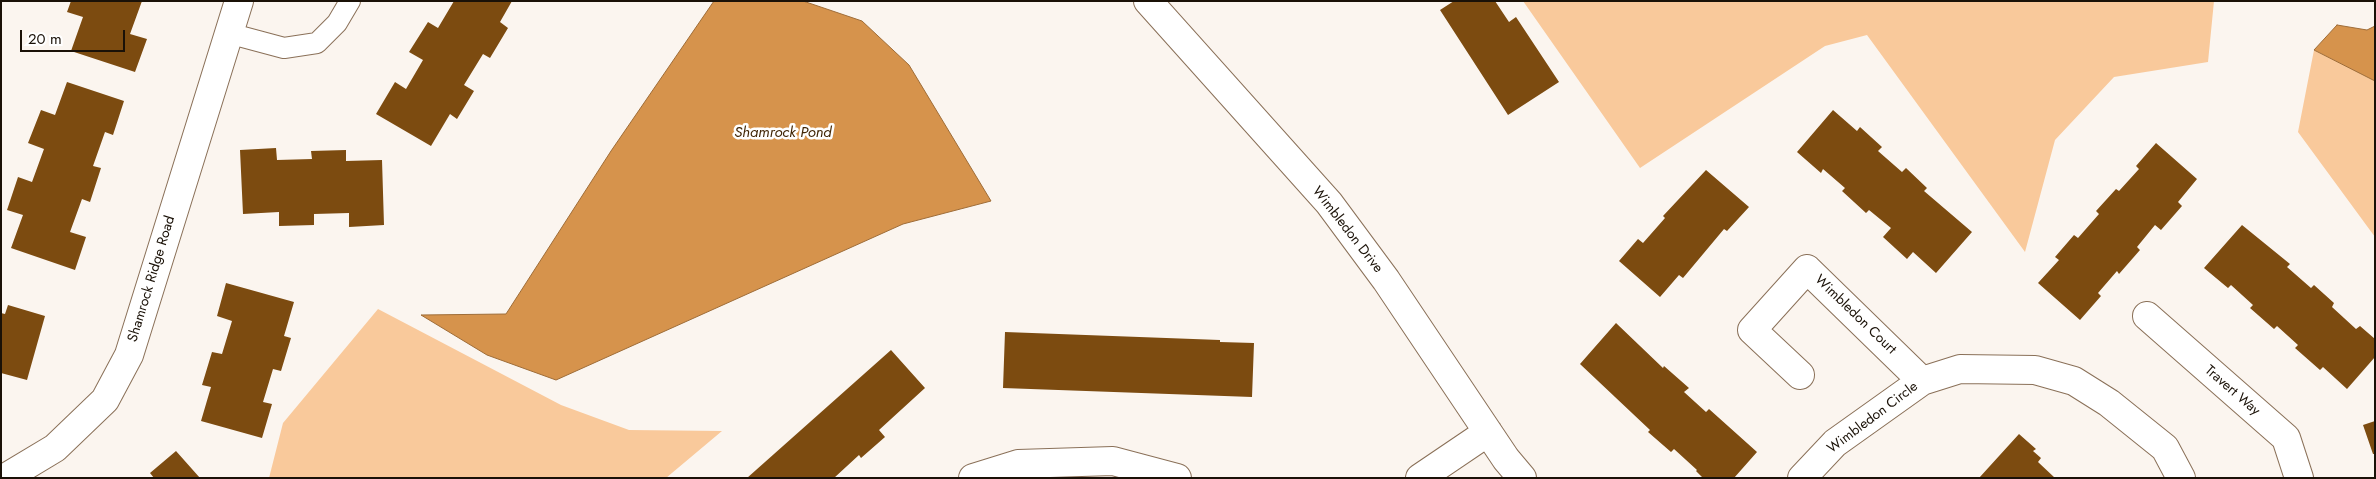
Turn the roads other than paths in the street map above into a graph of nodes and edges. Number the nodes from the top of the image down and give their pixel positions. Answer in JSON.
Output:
{"nodes":[{"id":1,"x":239,"y":1,"type":"edge"},
{"id":2,"x":350,"y":1,"type":"edge"},
{"id":3,"x":1148,"y":1,"type":"edge"},
{"id":4,"x":228,"y":33,"type":"junction"},
{"id":5,"x":2147,"y":316,"type":"dead end"},
{"id":6,"x":1800,"y":375,"type":"dead end"},
{"id":7,"x":1922,"y":381,"type":"junction"},
{"id":8,"x":1488,"y":432,"type":"junction"},
{"id":9,"x":5,"y":478,"type":"edge"},
{"id":10,"x":973,"y":478,"type":"edge"},
{"id":11,"x":1177,"y":478,"type":"edge"},
{"id":12,"x":1420,"y":478,"type":"edge"},
{"id":13,"x":1522,"y":478,"type":"edge"},
{"id":14,"x":1802,"y":478,"type":"edge"},
{"id":15,"x":2181,"y":478,"type":"edge"},
{"id":16,"x":2299,"y":478,"type":"edge"}],
"edges":[{"from":1,"to":4,"type":"street","name":"Shamrock Ridge Road"},
{"from":2,"to":4,"type":"lane"},
{"from":3,"to":8,"type":"street","name":"Wimbledon Drive"},
{"from":4,"to":9,"type":"street","name":"Shamrock Ridge Road"},
{"from":5,"to":16,"type":"street","name":"Travert Way"},
{"from":6,"to":7,"type":"street","name":"Wimbledon Court"},
{"from":7,"to":14,"type":"street","name":"Wimbledon Circle"},
{"from":7,"to":15,"type":"street","name":"Wimbledon Circle"},
{"from":8,"to":12,"type":"street"},
{"from":8,"to":13,"type":"street","name":"Wimbledon Drive"},
{"from":10,"to":11,"type":"street"}]}
